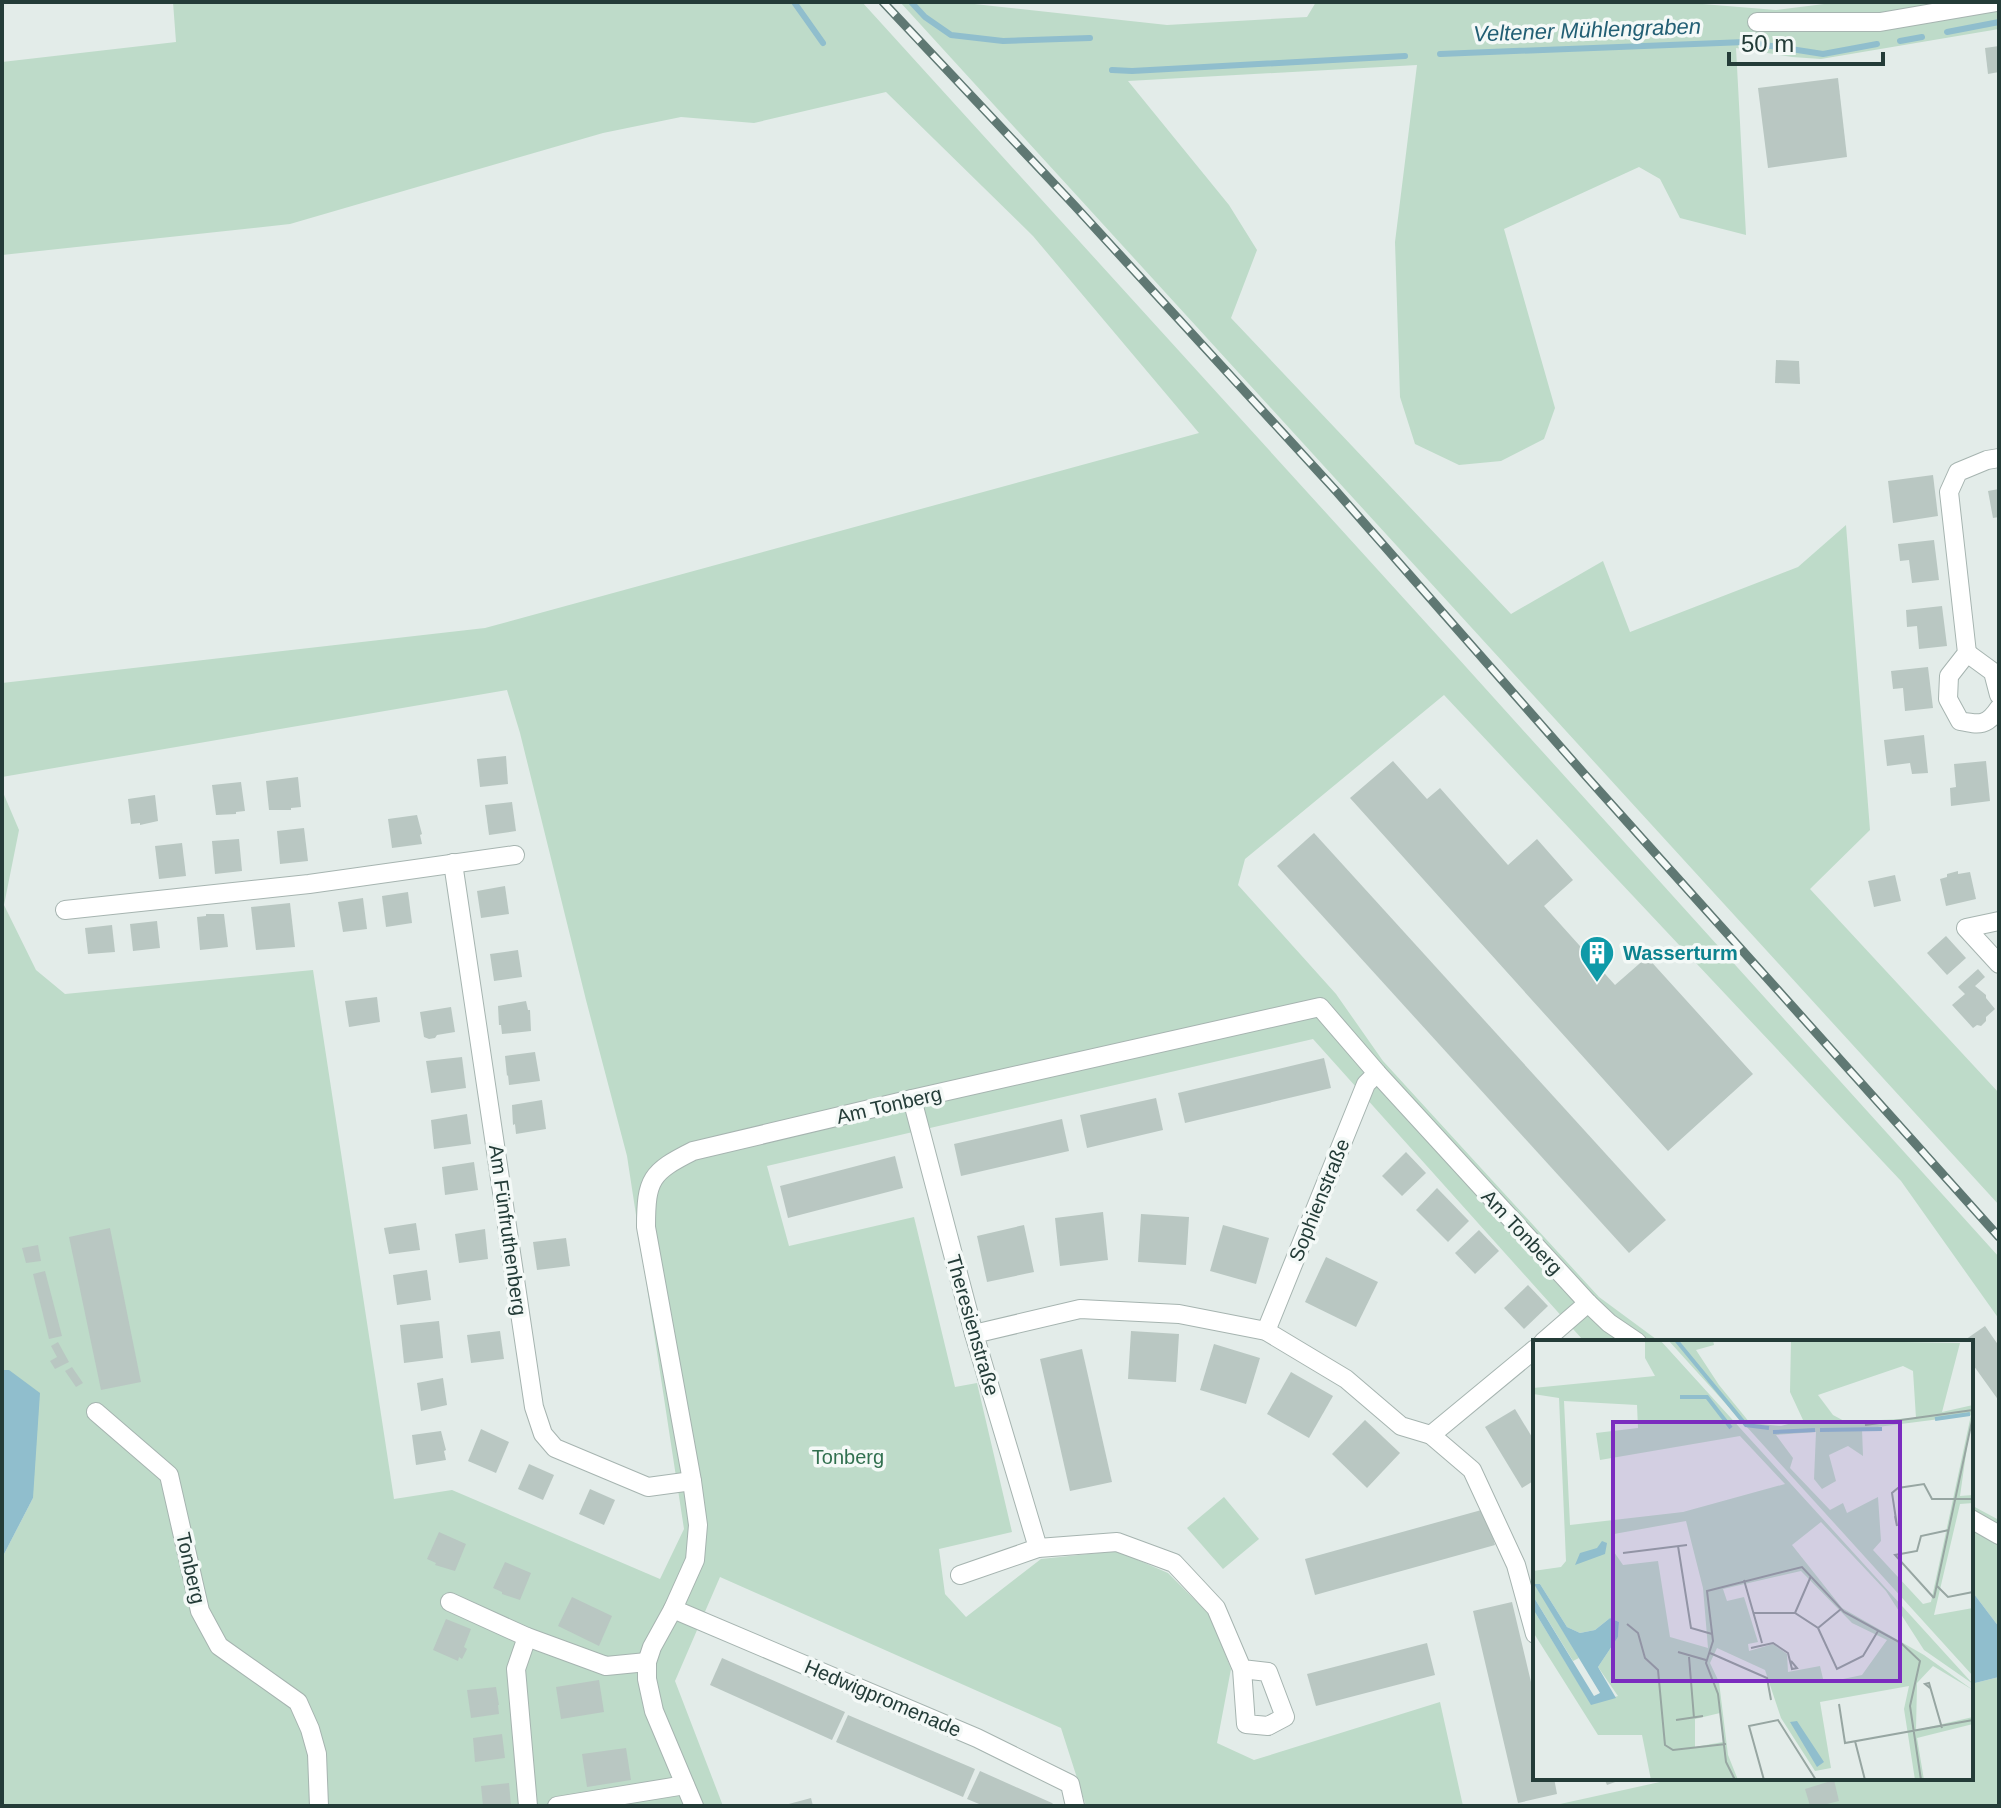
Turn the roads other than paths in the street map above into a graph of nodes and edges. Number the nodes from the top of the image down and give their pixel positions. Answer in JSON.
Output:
{"nodes":[{"id":1,"x":1997,"y":2,"type":"edge"},
{"id":2,"x":1757,"y":22,"type":"dead end"},
{"id":3,"x":1999,"y":458,"type":"edge"},
{"id":4,"x":1967,"y":653,"type":"junction"},
{"id":5,"x":1999,"y":695,"type":"edge"},
{"id":6,"x":1999,"y":708,"type":"edge"},
{"id":7,"x":515,"y":855,"type":"dead end"},
{"id":8,"x":453,"y":863,"type":"junction"},
{"id":9,"x":65,"y":910,"type":"dead end"},
{"id":10,"x":1999,"y":921,"type":"edge"},
{"id":11,"x":1999,"y":964,"type":"edge"},
{"id":12,"x":1377,"y":1073,"type":"junction"},
{"id":13,"x":912,"y":1099,"type":"junction"},
{"id":14,"x":1588,"y":1303,"type":"junction"},
{"id":15,"x":1266,"y":1331,"type":"junction"},
{"id":16,"x":974,"y":1334,"type":"junction"},
{"id":17,"x":1545,"y":1340,"type":"edge"},
{"id":18,"x":1634,"y":1340,"type":"edge"},
{"id":19,"x":1533,"y":1351,"type":"edge"},
{"id":20,"x":96,"y":1412,"type":"dead end"},
{"id":21,"x":1431,"y":1435,"type":"junction"},
{"id":22,"x":692,"y":1481,"type":"junction"},
{"id":23,"x":1973,"y":1520,"type":"edge"},
{"id":24,"x":1999,"y":1535,"type":"edge"},
{"id":25,"x":1038,"y":1548,"type":"junction"},
{"id":26,"x":960,"y":1575,"type":"dead end"},
{"id":27,"x":450,"y":1602,"type":"dead end"},
{"id":28,"x":673,"y":1609,"type":"junction"},
{"id":29,"x":1533,"y":1627,"type":"edge"},
{"id":30,"x":527,"y":1637,"type":"junction"},
{"id":31,"x":647,"y":1662,"type":"junction"},
{"id":32,"x":1242,"y":1669,"type":"dead end"},
{"id":33,"x":685,"y":1785,"type":"junction"},
{"id":34,"x":319,"y":1806,"type":"edge"},
{"id":35,"x":528,"y":1806,"type":"edge"},
{"id":36,"x":557,"y":1806,"type":"edge"},
{"id":37,"x":694,"y":1806,"type":"edge"},
{"id":38,"x":1075,"y":1806,"type":"edge"}],
"edges":[{"from":1,"to":2,"type":"street"},
{"from":3,"to":4,"type":"street"},
{"from":4,"to":5,"type":"street"},
{"from":4,"to":6,"type":"street"},
{"from":7,"to":8,"type":"street"},
{"from":8,"to":9,"type":"street"},
{"from":8,"to":22,"type":"street","name":"Am Fünfruthenberg"},
{"from":10,"to":11,"type":"street"},
{"from":12,"to":13,"type":"street","name":"Am Tonberg"},
{"from":12,"to":14,"type":"street","name":"Am Tonberg"},
{"from":12,"to":15,"type":"street","name":"Sophienstraße"},
{"from":13,"to":16,"type":"street","name":"Theresienstraße"},
{"from":13,"to":22,"type":"street","name":"Am Tonberg"},
{"from":14,"to":17,"type":"street"},
{"from":14,"to":18,"type":"street","name":"Am Tonberg"},
{"from":15,"to":16,"type":"street"},
{"from":15,"to":21,"type":"street"},
{"from":16,"to":25,"type":"street","name":"Theresienstraße"},
{"from":19,"to":21,"type":"street"},
{"from":20,"to":34,"type":"street","name":"Tonberg"},
{"from":21,"to":29,"type":"street"},
{"from":22,"to":28,"type":"street","name":"Am Tonberg"},
{"from":23,"to":24,"type":"street"},
{"from":25,"to":26,"type":"street"},
{"from":25,"to":32,"type":"street"},
{"from":27,"to":30,"type":"street"},
{"from":28,"to":31,"type":"street","name":"Am Tonberg"},
{"from":28,"to":38,"type":"street","name":"Hedwigpromenade"},
{"from":30,"to":31,"type":"street"},
{"from":30,"to":35,"type":"street"},
{"from":31,"to":33,"type":"street"},
{"from":33,"to":36,"type":"street"},
{"from":33,"to":37,"type":"street"}]}
